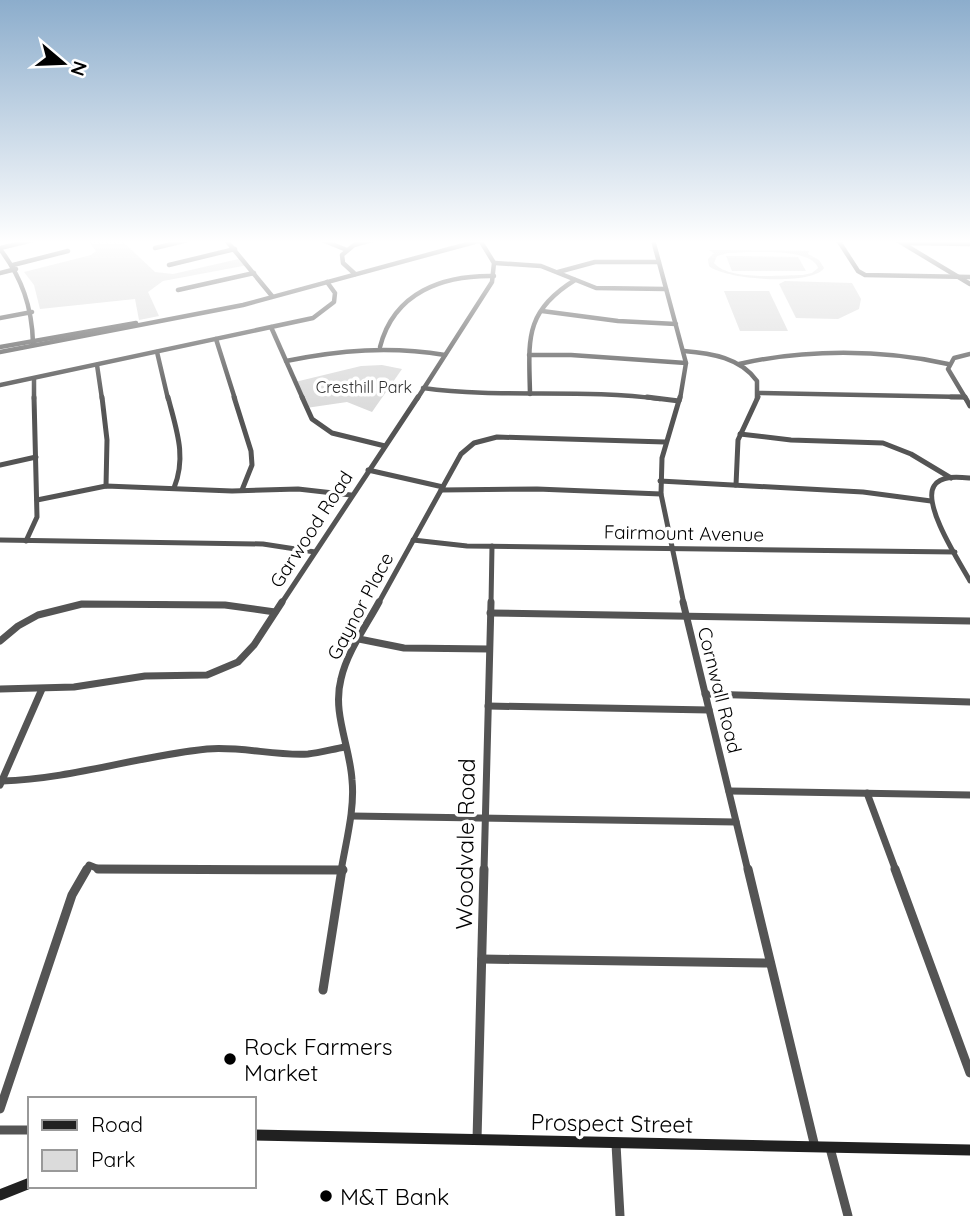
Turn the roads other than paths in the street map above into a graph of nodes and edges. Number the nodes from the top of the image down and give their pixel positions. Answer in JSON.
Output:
{"nodes":[{"id":1,"x":29,"y":297,"type":"edge"},
{"id":2,"x":269,"y":297,"type":"edge"},
{"id":3,"x":334,"y":297,"type":"edge"},
{"id":4,"x":413,"y":297,"type":"edge"},
{"id":5,"x":481,"y":297,"type":"edge"},
{"id":6,"x":552,"y":297,"type":"edge"},
{"id":7,"x":668,"y":297,"type":"edge"},
{"id":8,"x":542,"y":311,"type":"junction"},
{"id":9,"x":32,"y":312,"type":"junction"},
{"id":10,"x":0,"y":318,"type":"edge"},
{"id":11,"x":677,"y":324,"type":"junction"},
{"id":12,"x":271,"y":327,"type":"junction"},
{"id":13,"x":216,"y":339,"type":"junction"},
{"id":14,"x":32,"y":344,"type":"junction"},
{"id":15,"x":380,"y":347,"type":"junction"},
{"id":16,"x":0,"y":349,"type":"edge"},
{"id":17,"x":684,"y":351,"type":"junction"},
{"id":18,"x":157,"y":352,"type":"junction"},
{"id":19,"x":970,"y":354,"type":"edge"},
{"id":20,"x":445,"y":355,"type":"junction"},
{"id":21,"x":529,"y":355,"type":"junction"},
{"id":22,"x":286,"y":361,"type":"junction"},
{"id":23,"x":686,"y":363,"type":"junction"},
{"id":24,"x":948,"y":364,"type":"junction"},
{"id":25,"x":97,"y":365,"type":"junction"},
{"id":26,"x":739,"y":365,"type":"junction"},
{"id":27,"x":34,"y":379,"type":"junction"},
{"id":28,"x":0,"y":385,"type":"edge"},
{"id":29,"x":423,"y":387,"type":"junction"},
{"id":30,"x":530,"y":394,"type":"junction"},
{"id":31,"x":759,"y":394,"type":"junction"},
{"id":32,"x":964,"y":397,"type":"junction"},
{"id":33,"x":679,"y":401,"type":"junction"},
{"id":34,"x":970,"y":406,"type":"edge"},
{"id":35,"x":740,"y":434,"type":"junction"},
{"id":36,"x":664,"y":442,"type":"junction"},
{"id":37,"x":385,"y":446,"type":"junction"},
{"id":38,"x":36,"y":457,"type":"junction"},
{"id":39,"x":0,"y":464,"type":"edge"},
{"id":40,"x":368,"y":471,"type":"junction"},
{"id":41,"x":951,"y":478,"type":"junction"},
{"id":42,"x":970,"y":478,"type":"edge"},
{"id":43,"x":660,"y":481,"type":"junction"},
{"id":44,"x":736,"y":485,"type":"junction"},
{"id":45,"x":106,"y":486,"type":"junction"},
{"id":46,"x":174,"y":488,"type":"junction"},
{"id":47,"x":442,"y":488,"type":"junction"},
{"id":48,"x":242,"y":491,"type":"junction"},
{"id":49,"x":661,"y":494,"type":"junction"},
{"id":50,"x":351,"y":495,"type":"junction"},
{"id":51,"x":37,"y":500,"type":"junction"},
{"id":52,"x":931,"y":501,"type":"junction"},
{"id":53,"x":0,"y":540,"type":"edge"},
{"id":54,"x":413,"y":540,"type":"junction"},
{"id":55,"x":26,"y":541,"type":"junction"},
{"id":56,"x":492,"y":546,"type":"junction"},
{"id":57,"x":670,"y":548,"type":"junction"},
{"id":58,"x":315,"y":552,"type":"junction"},
{"id":59,"x":955,"y":552,"type":"junction"},
{"id":60,"x":970,"y":581,"type":"edge"},
{"id":61,"x":275,"y":612,"type":"junction"},
{"id":62,"x":490,"y":613,"type":"junction"},
{"id":63,"x":686,"y":615,"type":"junction"},
{"id":64,"x":970,"y":621,"type":"edge"},
{"id":65,"x":359,"y":639,"type":"junction"},
{"id":66,"x":0,"y":641,"type":"edge"},
{"id":67,"x":489,"y":649,"type":"junction"},
{"id":68,"x":0,"y":689,"type":"edge"},
{"id":69,"x":42,"y":689,"type":"junction"},
{"id":70,"x":705,"y":694,"type":"junction"},
{"id":71,"x":970,"y":702,"type":"edge"},
{"id":72,"x":488,"y":706,"type":"junction"},
{"id":73,"x":709,"y":710,"type":"junction"},
{"id":74,"x":345,"y":747,"type":"junction"},
{"id":75,"x":4,"y":765,"type":"edge"},
{"id":76,"x":1,"y":783,"type":"edge"},
{"id":77,"x":729,"y":791,"type":"junction"},
{"id":78,"x":867,"y":793,"type":"junction"},
{"id":79,"x":970,"y":795,"type":"edge"},
{"id":80,"x":352,"y":816,"type":"junction"},
{"id":81,"x":485,"y":818,"type":"junction"},
{"id":82,"x":736,"y":822,"type":"junction"},
{"id":83,"x":343,"y":870,"type":"junction"},
{"id":84,"x":482,"y":959,"type":"junction"},
{"id":85,"x":770,"y":963,"type":"junction"},
{"id":86,"x":323,"y":990,"type":"dead end"},
{"id":87,"x":970,"y":1073,"type":"edge"},
{"id":88,"x":0,"y":1109,"type":"edge"},
{"id":89,"x":0,"y":1130,"type":"edge"},
{"id":90,"x":28,"y":1130,"type":"edge"},
{"id":91,"x":256,"y":1135,"type":"edge"},
{"id":92,"x":477,"y":1142,"type":"junction"},
{"id":93,"x":616,"y":1144,"type":"junction"},
{"id":94,"x":815,"y":1147,"type":"junction"},
{"id":95,"x":830,"y":1147,"type":"junction"},
{"id":96,"x":970,"y":1150,"type":"edge"},
{"id":97,"x":28,"y":1184,"type":"edge"},
{"id":98,"x":0,"y":1195,"type":"edge"},
{"id":99,"x":620,"y":1216,"type":"edge"},
{"id":100,"x":848,"y":1216,"type":"edge"}],
"edges":[{"from":1,"to":9,"type":"street"},
{"from":2,"to":14,"type":"street"},
{"from":3,"to":12,"type":"street"},
{"from":4,"to":15,"type":"street"},
{"from":5,"to":20,"type":"street","name":"Garwood Road"},
{"from":6,"to":8,"type":"street"},
{"from":7,"to":11,"type":"street","name":"Cornwall Road"},
{"from":8,"to":11,"type":"street"},
{"from":8,"to":21,"type":"street"},
{"from":9,"to":10,"type":"street"},
{"from":9,"to":14,"type":"street"},
{"from":11,"to":17,"type":"street","name":"Cornwall Road"},
{"from":12,"to":13,"type":"street"},
{"from":12,"to":22,"type":"street"},
{"from":13,"to":18,"type":"street"},
{"from":13,"to":48,"type":"street"},
{"from":14,"to":16,"type":"street"},
{"from":15,"to":20,"type":"street"},
{"from":15,"to":22,"type":"street"},
{"from":17,"to":23,"type":"street","name":"Cornwall Road"},
{"from":17,"to":26,"type":"street"},
{"from":18,"to":25,"type":"street"},
{"from":18,"to":46,"type":"street"},
{"from":19,"to":24,"type":"street"},
{"from":20,"to":29,"type":"street","name":"Garwood Road"},
{"from":21,"to":23,"type":"street"},
{"from":21,"to":30,"type":"street"},
{"from":22,"to":37,"type":"street"},
{"from":23,"to":33,"type":"street","name":"Cornwall Road"},
{"from":24,"to":26,"type":"street"},
{"from":24,"to":32,"type":"street"},
{"from":25,"to":27,"type":"street"},
{"from":25,"to":45,"type":"street"},
{"from":26,"to":31,"type":"street"},
{"from":27,"to":28,"type":"street"},
{"from":27,"to":38,"type":"street"},
{"from":29,"to":30,"type":"street"},
{"from":29,"to":37,"type":"street","name":"Garwood Road"},
{"from":30,"to":33,"type":"street"},
{"from":31,"to":32,"type":"street"},
{"from":31,"to":35,"type":"street"},
{"from":32,"to":34,"type":"street"},
{"from":33,"to":36,"type":"street","name":"Cornwall Road"},
{"from":35,"to":41,"type":"street"},
{"from":35,"to":44,"type":"street"},
{"from":36,"to":43,"type":"street","name":"Cornwall Road"},
{"from":36,"to":47,"type":"street","name":"Gaynor Place"},
{"from":37,"to":40,"type":"street","name":"Garwood Road"},
{"from":38,"to":39,"type":"street"},
{"from":38,"to":51,"type":"street"},
{"from":40,"to":47,"type":"street"},
{"from":40,"to":50,"type":"street","name":"Garwood Road"},
{"from":41,"to":42,"type":"street"},
{"from":41,"to":52,"type":"street"},
{"from":43,"to":44,"type":"street"},
{"from":43,"to":49,"type":"street","name":"Cornwall Road"},
{"from":44,"to":52,"type":"street"},
{"from":45,"to":46,"type":"street"},
{"from":45,"to":51,"type":"street"},
{"from":46,"to":48,"type":"street"},
{"from":47,"to":49,"type":"street"},
{"from":47,"to":54,"type":"street","name":"Gaynor Place"},
{"from":48,"to":50,"type":"street"},
{"from":49,"to":57,"type":"street","name":"Cornwall Road"},
{"from":50,"to":58,"type":"street","name":"Garwood Road"},
{"from":51,"to":55,"type":"street"},
{"from":52,"to":59,"type":"street"},
{"from":53,"to":55,"type":"street"},
{"from":54,"to":56,"type":"street","name":"Fairmount Avenue"},
{"from":54,"to":65,"type":"street","name":"Gaynor Place"},
{"from":55,"to":58,"type":"street"},
{"from":56,"to":57,"type":"street","name":"Fairmount Avenue"},
{"from":56,"to":62,"type":"street","name":"Woodvale Road"},
{"from":57,"to":59,"type":"street","name":"Fairmount Avenue"},
{"from":57,"to":63,"type":"street","name":"Cornwall Road"},
{"from":58,"to":61,"type":"street","name":"Garwood Road"},
{"from":59,"to":60,"type":"street"},
{"from":61,"to":66,"type":"street"},
{"from":61,"to":69,"type":"street","name":"Garwood Road"},
{"from":62,"to":63,"type":"street"},
{"from":62,"to":67,"type":"street","name":"Woodvale Road"},
{"from":63,"to":64,"type":"street"},
{"from":63,"to":70,"type":"street","name":"Cornwall Road"},
{"from":65,"to":67,"type":"street"},
{"from":65,"to":74,"type":"street","name":"Gaynor Place"},
{"from":67,"to":72,"type":"street","name":"Woodvale Road"},
{"from":68,"to":69,"type":"street","name":"Garwood Road"},
{"from":69,"to":75,"type":"street"},
{"from":70,"to":71,"type":"street"},
{"from":70,"to":73,"type":"street","name":"Cornwall Road"},
{"from":72,"to":73,"type":"street"},
{"from":72,"to":81,"type":"street","name":"Woodvale Road"},
{"from":73,"to":77,"type":"street","name":"Cornwall Road"},
{"from":74,"to":76,"type":"street"},
{"from":74,"to":80,"type":"street","name":"Gaynor Place"},
{"from":75,"to":76,"type":"street"},
{"from":77,"to":78,"type":"street"},
{"from":77,"to":82,"type":"street","name":"Cornwall Road"},
{"from":78,"to":79,"type":"street"},
{"from":78,"to":87,"type":"street"},
{"from":80,"to":81,"type":"street"},
{"from":80,"to":83,"type":"street","name":"Gaynor Place"},
{"from":81,"to":82,"type":"street"},
{"from":81,"to":84,"type":"street","name":"Woodvale Road"},
{"from":82,"to":85,"type":"street","name":"Cornwall Road"},
{"from":83,"to":86,"type":"street","name":"Gaynor Place"},
{"from":83,"to":88,"type":"street"},
{"from":84,"to":85,"type":"street"},
{"from":84,"to":92,"type":"street","name":"Woodvale Road"},
{"from":85,"to":94,"type":"street","name":"Cornwall Road"},
{"from":89,"to":90,"type":"street"},
{"from":91,"to":92,"type":"main road","name":"Prospect Street"},
{"from":92,"to":93,"type":"main road","name":"Prospect Street"},
{"from":93,"to":94,"type":"main road","name":"Prospect Street"},
{"from":93,"to":99,"type":"street"},
{"from":94,"to":95,"type":"main road","name":"Prospect Street"},
{"from":95,"to":96,"type":"main road","name":"Prospect Street"},
{"from":95,"to":100,"type":"street"},
{"from":97,"to":98,"type":"main road"}]}
